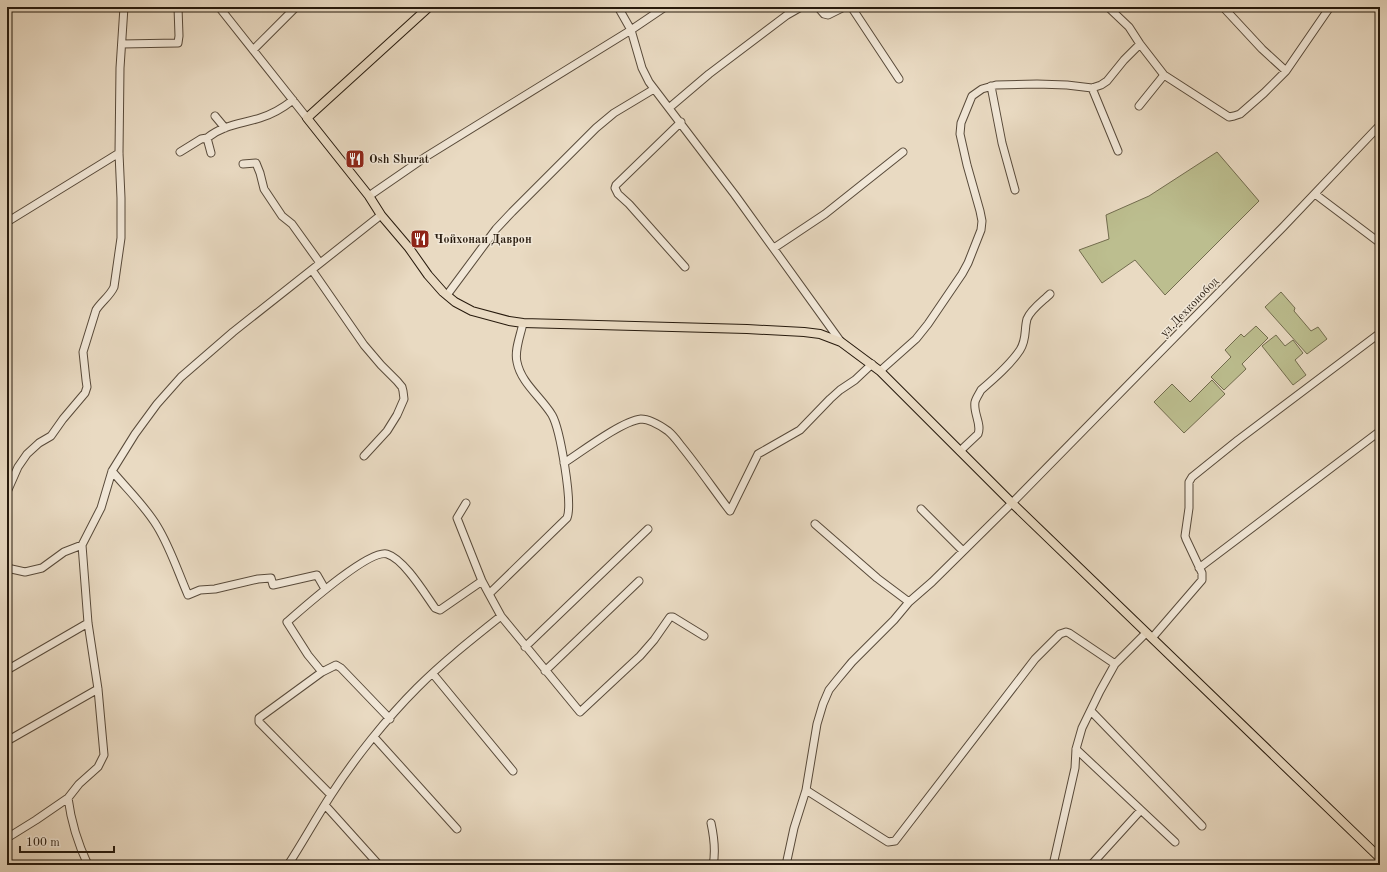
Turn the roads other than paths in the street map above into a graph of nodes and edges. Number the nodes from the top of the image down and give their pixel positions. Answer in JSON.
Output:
{"nodes":[{"id":1,"x":124,"y":7,"type":"edge"},
{"id":2,"x":178,"y":7,"type":"edge"},
{"id":3,"x":219,"y":7,"type":"edge"},
{"id":4,"x":296,"y":7,"type":"edge"},
{"id":5,"x":429,"y":7,"type":"edge"},
{"id":6,"x":618,"y":7,"type":"edge"},
{"id":7,"x":665,"y":7,"type":"edge"},
{"id":8,"x":802,"y":7,"type":"edge"},
{"id":9,"x":818,"y":7,"type":"edge"},
{"id":10,"x":844,"y":7,"type":"edge"},
{"id":11,"x":850,"y":7,"type":"edge"},
{"id":12,"x":1108,"y":7,"type":"edge"},
{"id":13,"x":1223,"y":7,"type":"edge"},
{"id":14,"x":1330,"y":7,"type":"edge"},
{"id":15,"x":631,"y":30,"type":"junction"},
{"id":16,"x":122,"y":44,"type":"junction"},
{"id":17,"x":1140,"y":44,"type":"junction"},
{"id":18,"x":253,"y":50,"type":"junction"},
{"id":19,"x":1286,"y":71,"type":"junction"},
{"id":20,"x":1164,"y":75,"type":"junction"},
{"id":21,"x":899,"y":79,"type":"dead end"},
{"id":22,"x":991,"y":86,"type":"junction"},
{"id":23,"x":1092,"y":88,"type":"junction"},
{"id":24,"x":654,"y":89,"type":"junction"},
{"id":25,"x":294,"y":100,"type":"junction"},
{"id":26,"x":1139,"y":106,"type":"dead end"},
{"id":27,"x":669,"y":108,"type":"junction"},
{"id":28,"x":215,"y":116,"type":"dead end"},
{"id":29,"x":307,"y":118,"type":"junction"},
{"id":30,"x":681,"y":122,"type":"junction"},
{"id":31,"x":1380,"y":125,"type":"edge"},
{"id":32,"x":225,"y":128,"type":"junction"},
{"id":33,"x":207,"y":138,"type":"junction"},
{"id":34,"x":1118,"y":151,"type":"dead end"},
{"id":35,"x":180,"y":152,"type":"dead end"},
{"id":36,"x":903,"y":152,"type":"dead end"},
{"id":37,"x":118,"y":153,"type":"junction"},
{"id":38,"x":211,"y":153,"type":"dead end"},
{"id":39,"x":243,"y":164,"type":"dead end"},
{"id":40,"x":1015,"y":190,"type":"dead end"},
{"id":41,"x":1315,"y":194,"type":"junction"},
{"id":42,"x":369,"y":196,"type":"junction"},
{"id":43,"x":381,"y":215,"type":"junction"},
{"id":44,"x":7,"y":222,"type":"edge"},
{"id":45,"x":1380,"y":243,"type":"edge"},
{"id":46,"x":774,"y":248,"type":"junction"},
{"id":47,"x":320,"y":263,"type":"junction"},
{"id":48,"x":685,"y":267,"type":"dead end"},
{"id":49,"x":312,"y":270,"type":"junction"},
{"id":50,"x":1050,"y":294,"type":"dead end"},
{"id":51,"x":447,"y":295,"type":"junction"},
{"id":52,"x":523,"y":322,"type":"junction"},
{"id":53,"x":1380,"y":333,"type":"edge"},
{"id":54,"x":841,"y":342,"type":"junction"},
{"id":55,"x":872,"y":364,"type":"junction"},
{"id":56,"x":880,"y":371,"type":"junction"},
{"id":57,"x":1380,"y":431,"type":"edge"},
{"id":58,"x":960,"y":451,"type":"junction"},
{"id":59,"x":364,"y":456,"type":"dead end"},
{"id":60,"x":564,"y":464,"type":"junction"},
{"id":61,"x":112,"y":471,"type":"junction"},
{"id":62,"x":7,"y":492,"type":"edge"},
{"id":63,"x":466,"y":502,"type":"dead end"},
{"id":64,"x":1012,"y":503,"type":"junction"},
{"id":65,"x":921,"y":509,"type":"dead end"},
{"id":66,"x":815,"y":524,"type":"dead end"},
{"id":67,"x":648,"y":529,"type":"dead end"},
{"id":68,"x":82,"y":545,"type":"junction"},
{"id":69,"x":963,"y":551,"type":"junction"},
{"id":70,"x":7,"y":568,"type":"edge"},
{"id":71,"x":1199,"y":568,"type":"junction"},
{"id":72,"x":482,"y":581,"type":"junction"},
{"id":73,"x":639,"y":581,"type":"dead end"},
{"id":74,"x":325,"y":590,"type":"junction"},
{"id":75,"x":489,"y":594,"type":"junction"},
{"id":76,"x":909,"y":602,"type":"junction"},
{"id":77,"x":501,"y":616,"type":"junction"},
{"id":78,"x":88,"y":623,"type":"junction"},
{"id":79,"x":704,"y":636,"type":"dead end"},
{"id":80,"x":1149,"y":636,"type":"junction"},
{"id":81,"x":525,"y":647,"type":"junction"},
{"id":82,"x":1115,"y":664,"type":"junction"},
{"id":83,"x":7,"y":670,"type":"edge"},
{"id":84,"x":546,"y":671,"type":"junction"},
{"id":85,"x":322,"y":672,"type":"junction"},
{"id":86,"x":433,"y":674,"type":"junction"},
{"id":87,"x":98,"y":689,"type":"junction"},
{"id":88,"x":1091,"y":711,"type":"junction"},
{"id":89,"x":390,"y":719,"type":"junction"},
{"id":90,"x":374,"y":737,"type":"junction"},
{"id":91,"x":7,"y":741,"type":"edge"},
{"id":92,"x":1076,"y":749,"type":"junction"},
{"id":93,"x":513,"y":771,"type":"dead end"},
{"id":94,"x":806,"y":790,"type":"junction"},
{"id":95,"x":331,"y":795,"type":"junction"},
{"id":96,"x":68,"y":798,"type":"junction"},
{"id":97,"x":325,"y":805,"type":"junction"},
{"id":98,"x":1141,"y":810,"type":"junction"},
{"id":99,"x":711,"y":823,"type":"dead end"},
{"id":100,"x":1202,"y":826,"type":"dead end"},
{"id":101,"x":458,"y":829,"type":"dead end"},
{"id":102,"x":7,"y":838,"type":"edge"},
{"id":103,"x":1175,"y":842,"type":"dead end"},
{"id":104,"x":1380,"y":858,"type":"edge"},
{"id":105,"x":88,"y":865,"type":"edge"},
{"id":106,"x":288,"y":865,"type":"edge"},
{"id":107,"x":379,"y":865,"type":"edge"},
{"id":108,"x":713,"y":865,"type":"edge"},
{"id":109,"x":786,"y":865,"type":"edge"},
{"id":110,"x":1052,"y":865,"type":"edge"},
{"id":111,"x":1091,"y":865,"type":"edge"}],
"edges":[{"from":1,"to":16,"type":"street"},
{"from":2,"to":16,"type":"street"},
{"from":3,"to":18,"type":"street"},
{"from":4,"to":18,"type":"street"},
{"from":5,"to":29,"type":"main road"},
{"from":6,"to":15,"type":"street"},
{"from":7,"to":15,"type":"street"},
{"from":8,"to":27,"type":"street"},
{"from":9,"to":10,"type":"street"},
{"from":11,"to":21,"type":"street"},
{"from":12,"to":17,"type":"street"},
{"from":13,"to":19,"type":"street"},
{"from":14,"to":19,"type":"street"},
{"from":15,"to":24,"type":"street"},
{"from":15,"to":42,"type":"street"},
{"from":16,"to":37,"type":"street"},
{"from":17,"to":20,"type":"street"},
{"from":17,"to":23,"type":"street"},
{"from":18,"to":25,"type":"street"},
{"from":19,"to":20,"type":"street"},
{"from":20,"to":26,"type":"street"},
{"from":22,"to":23,"type":"street"},
{"from":22,"to":40,"type":"street"},
{"from":22,"to":56,"type":"street"},
{"from":23,"to":34,"type":"street"},
{"from":24,"to":27,"type":"street"},
{"from":24,"to":51,"type":"street"},
{"from":25,"to":29,"type":"street"},
{"from":25,"to":32,"type":"street"},
{"from":27,"to":30,"type":"street"},
{"from":28,"to":32,"type":"street"},
{"from":29,"to":42,"type":"main road"},
{"from":30,"to":46,"type":"street"},
{"from":30,"to":48,"type":"street"},
{"from":31,"to":41,"type":"street","name":"ул.Дехконобод"},
{"from":32,"to":33,"type":"street"},
{"from":33,"to":35,"type":"street"},
{"from":33,"to":38,"type":"street"},
{"from":36,"to":46,"type":"street"},
{"from":37,"to":44,"type":"street"},
{"from":37,"to":62,"type":"street"},
{"from":39,"to":47,"type":"street"},
{"from":41,"to":45,"type":"street"},
{"from":41,"to":64,"type":"street","name":"ул.Дехконобод"},
{"from":42,"to":43,"type":"main road"},
{"from":43,"to":47,"type":"street"},
{"from":43,"to":51,"type":"main road"},
{"from":46,"to":54,"type":"street"},
{"from":47,"to":49,"type":"street"},
{"from":49,"to":59,"type":"street"},
{"from":49,"to":61,"type":"street"},
{"from":50,"to":58,"type":"street"},
{"from":51,"to":52,"type":"main road"},
{"from":52,"to":54,"type":"main road"},
{"from":52,"to":60,"type":"street"},
{"from":53,"to":71,"type":"street"},
{"from":54,"to":55,"type":"main road"},
{"from":55,"to":56,"type":"main road"},
{"from":55,"to":60,"type":"street"},
{"from":56,"to":58,"type":"main road"},
{"from":57,"to":71,"type":"street"},
{"from":58,"to":64,"type":"main road"},
{"from":60,"to":75,"type":"street"},
{"from":61,"to":68,"type":"street"},
{"from":61,"to":74,"type":"street"},
{"from":63,"to":72,"type":"street"},
{"from":64,"to":69,"type":"street","name":"ул.Дехконобод"},
{"from":64,"to":80,"type":"main road"},
{"from":65,"to":69,"type":"street"},
{"from":66,"to":76,"type":"street"},
{"from":67,"to":81,"type":"street"},
{"from":68,"to":70,"type":"street"},
{"from":68,"to":78,"type":"street"},
{"from":69,"to":76,"type":"street","name":"ул.Дехконобод"},
{"from":71,"to":80,"type":"street"},
{"from":72,"to":74,"type":"street"},
{"from":72,"to":75,"type":"street"},
{"from":73,"to":84,"type":"street"},
{"from":74,"to":85,"type":"street"},
{"from":75,"to":77,"type":"street"},
{"from":76,"to":94,"type":"street","name":"ул.Дехконобод"},
{"from":77,"to":81,"type":"street"},
{"from":77,"to":86,"type":"street"},
{"from":78,"to":83,"type":"street"},
{"from":78,"to":87,"type":"street"},
{"from":79,"to":84,"type":"street"},
{"from":80,"to":82,"type":"street"},
{"from":80,"to":104,"type":"main road"},
{"from":81,"to":84,"type":"street"},
{"from":82,"to":88,"type":"street"},
{"from":82,"to":94,"type":"street"},
{"from":85,"to":89,"type":"street"},
{"from":85,"to":95,"type":"street"},
{"from":86,"to":89,"type":"street"},
{"from":86,"to":93,"type":"street"},
{"from":87,"to":91,"type":"street"},
{"from":87,"to":96,"type":"street"},
{"from":88,"to":92,"type":"street"},
{"from":88,"to":100,"type":"street"},
{"from":89,"to":90,"type":"street"},
{"from":90,"to":95,"type":"street"},
{"from":90,"to":101,"type":"street"},
{"from":92,"to":98,"type":"street"},
{"from":92,"to":110,"type":"street"},
{"from":94,"to":109,"type":"street","name":"ул.Дехконобод"},
{"from":95,"to":97,"type":"street"},
{"from":96,"to":102,"type":"street"},
{"from":96,"to":105,"type":"street"},
{"from":97,"to":106,"type":"street"},
{"from":97,"to":107,"type":"street"},
{"from":98,"to":103,"type":"street"},
{"from":98,"to":111,"type":"street"},
{"from":99,"to":108,"type":"street"}]}
